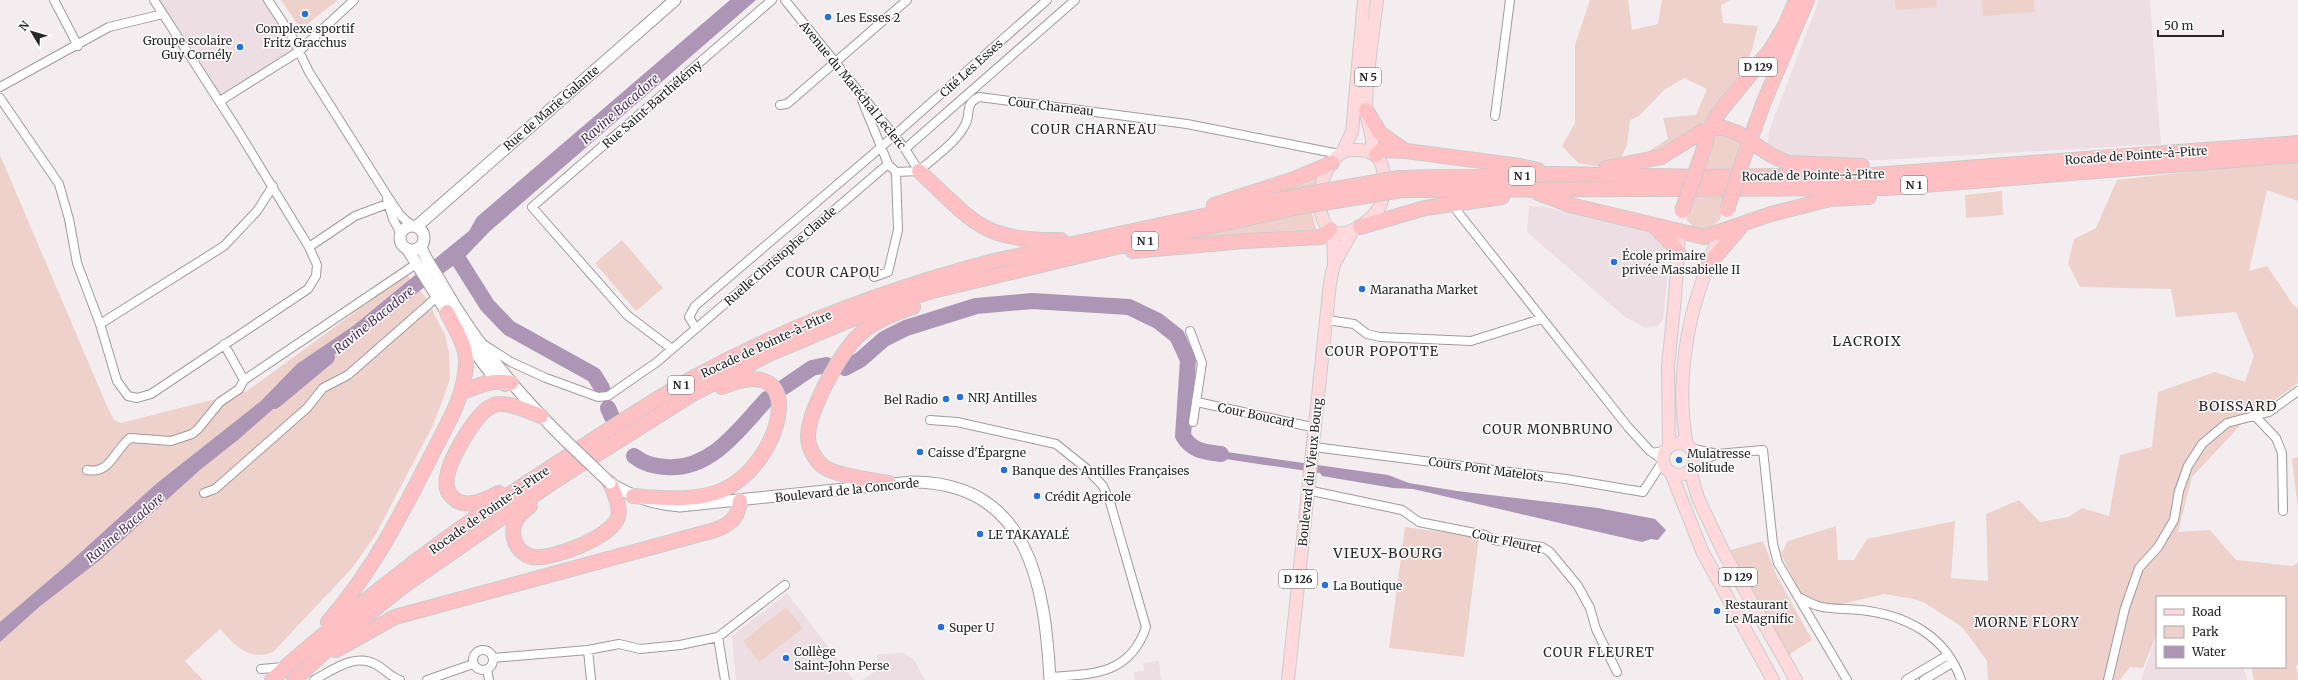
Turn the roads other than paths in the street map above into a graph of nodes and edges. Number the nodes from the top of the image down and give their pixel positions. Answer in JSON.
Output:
{"nodes":[{"id":1,"x":54,"y":0,"type":"edge"},
{"id":2,"x":154,"y":0,"type":"edge"},
{"id":3,"x":268,"y":0,"type":"edge"},
{"id":4,"x":354,"y":0,"type":"edge"},
{"id":5,"x":675,"y":0,"type":"edge"},
{"id":6,"x":772,"y":0,"type":"edge"},
{"id":7,"x":785,"y":0,"type":"edge"},
{"id":8,"x":907,"y":0,"type":"edge"},
{"id":9,"x":1048,"y":0,"type":"edge"},
{"id":10,"x":1075,"y":0,"type":"edge"},
{"id":11,"x":1364,"y":0,"type":"edge"},
{"id":12,"x":1377,"y":0,"type":"edge"},
{"id":13,"x":1510,"y":0,"type":"edge"},
{"id":14,"x":1796,"y":0,"type":"edge"},
{"id":15,"x":1807,"y":0,"type":"edge"},
{"id":16,"x":162,"y":14,"type":"junction"},
{"id":17,"x":78,"y":46,"type":"junction"},
{"id":18,"x":298,"y":52,"type":"junction"},
{"id":19,"x":836,"y":64,"type":"junction"},
{"id":20,"x":0,"y":87,"type":"edge"},
{"id":21,"x":860,"y":94,"type":"junction"},
{"id":22,"x":0,"y":98,"type":"edge"},
{"id":23,"x":220,"y":101,"type":"junction"},
{"id":24,"x":780,"y":106,"type":"dead end"},
{"id":25,"x":1366,"y":110,"type":"junction"},
{"id":26,"x":1495,"y":116,"type":"dead end"},
{"id":27,"x":1710,"y":128,"type":"junction"},
{"id":28,"x":894,"y":136,"type":"junction"},
{"id":29,"x":1750,"y":140,"type":"junction"},
{"id":30,"x":2298,"y":143,"type":"edge"},
{"id":31,"x":880,"y":148,"type":"junction"},
{"id":32,"x":905,"y":149,"type":"junction"},
{"id":33,"x":1406,"y":151,"type":"junction"},
{"id":34,"x":1374,"y":154,"type":"junction"},
{"id":35,"x":2298,"y":155,"type":"edge"},
{"id":36,"x":1338,"y":156,"type":"junction"},
{"id":37,"x":888,"y":164,"type":"junction"},
{"id":38,"x":1538,"y":170,"type":"junction"},
{"id":39,"x":919,"y":171,"type":"junction"},
{"id":40,"x":896,"y":172,"type":"junction"},
{"id":41,"x":1586,"y":172,"type":"junction"},
{"id":42,"x":1554,"y":174,"type":"junction"},
{"id":43,"x":1568,"y":174,"type":"junction"},
{"id":44,"x":1926,"y":178,"type":"junction"},
{"id":45,"x":1400,"y":184,"type":"junction"},
{"id":46,"x":273,"y":186,"type":"junction"},
{"id":47,"x":1508,"y":190,"type":"junction"},
{"id":48,"x":1530,"y":191,"type":"junction"},
{"id":49,"x":386,"y":194,"type":"junction"},
{"id":50,"x":1490,"y":198,"type":"junction"},
{"id":51,"x":1550,"y":198,"type":"junction"},
{"id":52,"x":1298,"y":202,"type":"junction"},
{"id":53,"x":387,"y":204,"type":"junction"},
{"id":54,"x":1456,"y":210,"type":"dead end"},
{"id":55,"x":1176,"y":217,"type":"junction"},
{"id":56,"x":1745,"y":222,"type":"junction"},
{"id":57,"x":1654,"y":226,"type":"junction"},
{"id":58,"x":417,"y":229,"type":"junction"},
{"id":59,"x":1356,"y":229,"type":"junction"},
{"id":60,"x":1331,"y":231,"type":"junction"},
{"id":61,"x":1678,"y":231,"type":"junction"},
{"id":62,"x":1720,"y":231,"type":"junction"},
{"id":63,"x":401,"y":234,"type":"junction"},
{"id":64,"x":1118,"y":234,"type":"junction"},
{"id":65,"x":1103,"y":238,"type":"junction"},
{"id":66,"x":1051,"y":241,"type":"junction"},
{"id":67,"x":310,"y":247,"type":"junction"},
{"id":68,"x":422,"y":249,"type":"junction"},
{"id":69,"x":1088,"y":254,"type":"junction"},
{"id":70,"x":1679,"y":254,"type":"junction"},
{"id":71,"x":412,"y":257,"type":"junction"},
{"id":72,"x":1334,"y":264,"type":"junction"},
{"id":73,"x":1708,"y":265,"type":"junction"},
{"id":74,"x":1006,"y":274,"type":"junction"},
{"id":75,"x":874,"y":277,"type":"dead end"},
{"id":76,"x":437,"y":290,"type":"junction"},
{"id":77,"x":447,"y":312,"type":"junction"},
{"id":78,"x":1541,"y":319,"type":"junction"},
{"id":79,"x":1326,"y":320,"type":"junction"},
{"id":80,"x":100,"y":324,"type":"junction"},
{"id":81,"x":695,"y":327,"type":"junction"},
{"id":82,"x":1190,"y":331,"type":"dead end"},
{"id":83,"x":475,"y":340,"type":"junction"},
{"id":84,"x":224,"y":344,"type":"junction"},
{"id":85,"x":672,"y":349,"type":"junction"},
{"id":86,"x":244,"y":380,"type":"junction"},
{"id":87,"x":505,"y":382,"type":"junction"},
{"id":88,"x":2298,"y":391,"type":"edge"},
{"id":89,"x":463,"y":392,"type":"junction"},
{"id":90,"x":1197,"y":402,"type":"junction"},
{"id":91,"x":668,"y":409,"type":"junction"},
{"id":92,"x":2254,"y":415,"type":"junction"},
{"id":93,"x":540,"y":416,"type":"junction"},
{"id":94,"x":930,"y":420,"type":"dead end"},
{"id":95,"x":1193,"y":422,"type":"dead end"},
{"id":96,"x":1316,"y":428,"type":"junction"},
{"id":97,"x":1688,"y":447,"type":"junction"},
{"id":98,"x":1312,"y":452,"type":"junction"},
{"id":99,"x":1717,"y":454,"type":"junction"},
{"id":100,"x":1664,"y":459,"type":"junction"},
{"id":101,"x":552,"y":467,"type":"junction"},
{"id":102,"x":1692,"y":467,"type":"junction"},
{"id":103,"x":87,"y":470,"type":"dead end"},
{"id":104,"x":553,"y":482,"type":"junction"},
{"id":105,"x":610,"y":483,"type":"junction"},
{"id":106,"x":892,"y":483,"type":"junction"},
{"id":107,"x":1308,"y":484,"type":"junction"},
{"id":108,"x":204,"y":493,"type":"dead end"},
{"id":109,"x":633,"y":496,"type":"junction"},
{"id":110,"x":740,"y":501,"type":"junction"},
{"id":111,"x":2283,"y":512,"type":"dead end"},
{"id":112,"x":784,"y":585,"type":"dead end"},
{"id":113,"x":1798,"y":597,"type":"junction"},
{"id":114,"x":718,"y":637,"type":"junction"},
{"id":115,"x":588,"y":650,"type":"junction"},
{"id":116,"x":301,"y":653,"type":"junction"},
{"id":117,"x":1948,"y":655,"type":"junction"},
{"id":118,"x":493,"y":658,"type":"junction"},
{"id":119,"x":1952,"y":663,"type":"junction"},
{"id":120,"x":473,"y":664,"type":"junction"},
{"id":121,"x":285,"y":667,"type":"junction"},
{"id":122,"x":261,"y":669,"type":"dead end"},
{"id":123,"x":488,"y":669,"type":"junction"},
{"id":124,"x":1617,"y":672,"type":"dead end"},
{"id":125,"x":309,"y":675,"type":"edge"},
{"id":126,"x":1050,"y":678,"type":"edge"},
{"id":127,"x":272,"y":680,"type":"edge"},
{"id":128,"x":294,"y":680,"type":"edge"},
{"id":129,"x":400,"y":680,"type":"edge"},
{"id":130,"x":427,"y":680,"type":"edge"},
{"id":131,"x":489,"y":680,"type":"edge"},
{"id":132,"x":592,"y":680,"type":"edge"},
{"id":133,"x":725,"y":680,"type":"edge"},
{"id":134,"x":1288,"y":680,"type":"edge"},
{"id":135,"x":1773,"y":680,"type":"edge"},
{"id":136,"x":1796,"y":680,"type":"edge"},
{"id":137,"x":1847,"y":680,"type":"edge"},
{"id":138,"x":1906,"y":680,"type":"edge"},
{"id":139,"x":1924,"y":680,"type":"edge"},
{"id":140,"x":1961,"y":680,"type":"edge"},
{"id":141,"x":2108,"y":680,"type":"edge"}],
"edges":[{"from":1,"to":17,"type":"street"},
{"from":2,"to":16,"type":"street"},
{"from":3,"to":18,"type":"street"},
{"from":4,"to":18,"type":"street"},
{"from":5,"to":58,"type":"main road","name":"Rue de Marie Galante"},
{"from":6,"to":85,"type":"street","name":"Rue Saint-Barthélémy"},
{"from":7,"to":19,"type":"street","name":"Avenue du Maréchal Leclerc"},
{"from":8,"to":19,"type":"street"},
{"from":9,"to":28,"type":"street","name":"Cité Les Esses"},
{"from":10,"to":32,"type":"street"},
{"from":11,"to":36,"type":"main road","number":"N 5"},
{"from":12,"to":25,"type":"main road","number":"N 5"},
{"from":13,"to":26,"type":"street"},
{"from":14,"to":27,"type":"highway","number":"D 129"},
{"from":15,"to":29,"type":"highway","number":"D 129"},
{"from":16,"to":17,"type":"street"},
{"from":16,"to":23,"type":"street"},
{"from":17,"to":20,"type":"street"},
{"from":18,"to":23,"type":"street"},
{"from":18,"to":49,"type":"street"},
{"from":19,"to":21,"type":"street","name":"Avenue du Maréchal Leclerc"},
{"from":19,"to":24,"type":"street"},
{"from":21,"to":28,"type":"street","name":"Avenue du Maréchal Leclerc"},
{"from":21,"to":31,"type":"street"},
{"from":22,"to":80,"type":"street"},
{"from":23,"to":46,"type":"street"},
{"from":25,"to":33,"type":"highway"},
{"from":25,"to":34,"type":"main road","number":"N 5"},
{"from":27,"to":29,"type":"highway"},
{"from":27,"to":41,"type":"highway"},
{"from":27,"to":61,"type":"highway","number":"D 129","bridge":true},
{"from":28,"to":31,"type":"street","name":"Cité Les Esses"},
{"from":28,"to":32,"type":"street","name":"Avenue du Maréchal Leclerc"},
{"from":29,"to":44,"type":"highway"},
{"from":29,"to":62,"type":"highway","bridge":true},
{"from":30,"to":44,"type":"highway","name":"Rocade de Pointe-à-Pitre","number":"N 1"},
{"from":31,"to":37,"type":"street"},
{"from":31,"to":81,"type":"street","name":"Cité Les Esses"},
{"from":32,"to":39,"type":"street","name":"Avenue du Maréchal Leclerc"},
{"from":33,"to":34,"type":"highway"},
{"from":33,"to":38,"type":"highway"},
{"from":34,"to":36,"type":"main road"},
{"from":34,"to":59,"type":"main road"},
{"from":35,"to":44,"type":"highway","name":"Rocade de Pointe-à-Pitre","number":"N 1"},
{"from":36,"to":39,"type":"street","name":"Cour Charneau"},
{"from":36,"to":55,"type":"highway"},
{"from":36,"to":60,"type":"main road"},
{"from":37,"to":40,"type":"street"},
{"from":37,"to":81,"type":"street","name":"Ruelle Christophe Claude"},
{"from":38,"to":41,"type":"highway"},
{"from":38,"to":42,"type":"highway"},
{"from":39,"to":40,"type":"street"},
{"from":39,"to":66,"type":"highway"},
{"from":40,"to":75,"type":"street"},
{"from":41,"to":43,"type":"highway"},
{"from":42,"to":43,"type":"highway","name":"Rocade de Pointe-à-Pitre","number":"N 1"},
{"from":42,"to":45,"type":"highway","name":"Rocade de Pointe-à-Pitre","number":"N 1"},
{"from":43,"to":44,"type":"highway","name":"Rocade de Pointe-à-Pitre","number":"N 1"},
{"from":44,"to":48,"type":"highway","name":"Rocade de Pointe-à-Pitre","number":"N 1"},
{"from":44,"to":56,"type":"highway"},
{"from":45,"to":47,"type":"highway","name":"Rocade de Pointe-à-Pitre","number":"N 1"},
{"from":45,"to":52,"type":"highway","number":"N 1","bridge":true},
{"from":46,"to":67,"type":"street"},
{"from":46,"to":80,"type":"street"},
{"from":47,"to":48,"type":"highway","name":"Rocade de Pointe-à-Pitre","number":"N 1"},
{"from":47,"to":50,"type":"highway"},
{"from":48,"to":51,"type":"highway"},
{"from":49,"to":53,"type":"street"},
{"from":49,"to":58,"type":"street"},
{"from":50,"to":51,"type":"highway"},
{"from":50,"to":59,"type":"highway"},
{"from":51,"to":57,"type":"highway"},
{"from":52,"to":64,"type":"highway","name":"Rocade de Pointe-à-Pitre","number":"N 1"},
{"from":52,"to":69,"type":"highway","name":"Rocade de Pointe-à-Pitre","number":"N 1"},
{"from":53,"to":63,"type":"street"},
{"from":53,"to":67,"type":"street"},
{"from":54,"to":78,"type":"street"},
{"from":55,"to":64,"type":"highway"},
{"from":55,"to":66,"type":"highway"},
{"from":56,"to":62,"type":"highway"},
{"from":56,"to":73,"type":"highway"},
{"from":57,"to":61,"type":"highway"},
{"from":57,"to":70,"type":"highway"},
{"from":58,"to":63,"type":"main road","name":"Rue de Marie Galante"},
{"from":58,"to":68,"type":"main road"},
{"from":59,"to":60,"type":"main road"},
{"from":59,"to":72,"type":"main road","name":"Boulevard du Vieux Bourg","number":"D 126"},
{"from":60,"to":69,"type":"highway"},
{"from":60,"to":72,"type":"main road","name":"Boulevard du Vieux Bourg","number":"D 126"},
{"from":61,"to":62,"type":"highway"},
{"from":61,"to":70,"type":"main road","number":"D 129"},
{"from":62,"to":73,"type":"main road","number":"D 129"},
{"from":63,"to":71,"type":"main road"},
{"from":64,"to":65,"type":"highway","name":"Rocade de Pointe-à-Pitre","number":"N 1"},
{"from":65,"to":66,"type":"highway"},
{"from":65,"to":101,"type":"highway","name":"Rocade de Pointe-à-Pitre","number":"N 1"},
{"from":67,"to":84,"type":"street"},
{"from":68,"to":71,"type":"main road"},
{"from":68,"to":76,"type":"main road"},
{"from":69,"to":74,"type":"highway","name":"Rocade de Pointe-à-Pitre","number":"N 1"},
{"from":70,"to":100,"type":"main road","number":"D 129"},
{"from":71,"to":76,"type":"main road"},
{"from":71,"to":86,"type":"street"},
{"from":72,"to":79,"type":"main road","name":"Boulevard du Vieux Bourg","number":"D 126"},
{"from":73,"to":97,"type":"main road","number":"D 129"},
{"from":74,"to":91,"type":"highway","name":"Rocade de Pointe-à-Pitre","number":"N 1"},
{"from":74,"to":106,"type":"highway"},
{"from":76,"to":77,"type":"main road"},
{"from":76,"to":83,"type":"main road"},
{"from":76,"to":108,"type":"street"},
{"from":77,"to":87,"type":"main road"},
{"from":77,"to":89,"type":"highway"},
{"from":78,"to":79,"type":"street"},
{"from":78,"to":100,"type":"street"},
{"from":79,"to":96,"type":"main road","name":"Boulevard du Vieux Bourg","number":"D 126"},
{"from":80,"to":84,"type":"street"},
{"from":81,"to":85,"type":"street","name":"Ruelle Christophe Claude"},
{"from":82,"to":90,"type":"street"},
{"from":83,"to":85,"type":"street","name":"Ruelle Christophe Claude"},
{"from":83,"to":87,"type":"main road"},
{"from":84,"to":86,"type":"street"},
{"from":86,"to":103,"type":"street"},
{"from":87,"to":89,"type":"highway"},
{"from":87,"to":93,"type":"main road","name":"Boulevard de la Concorde"},
{"from":88,"to":92,"type":"street"},
{"from":89,"to":116,"type":"highway"},
{"from":90,"to":95,"type":"street"},
{"from":90,"to":96,"type":"street","name":"Cour Boucard"},
{"from":91,"to":104,"type":"highway","name":"Rocade de Pointe-à-Pitre","number":"N 1"},
{"from":91,"to":109,"type":"highway"},
{"from":92,"to":111,"type":"street"},
{"from":92,"to":141,"type":"street"},
{"from":93,"to":101,"type":"highway"},
{"from":93,"to":105,"type":"main road","name":"Boulevard de la Concorde","bridge":true},
{"from":94,"to":126,"type":"street"},
{"from":96,"to":98,"type":"main road","name":"Boulevard du Vieux Bourg","number":"D 126"},
{"from":97,"to":99,"type":"street"},
{"from":97,"to":100,"type":"main road"},
{"from":97,"to":102,"type":"main road","number":"D 129"},
{"from":98,"to":100,"type":"street","name":"Cours Pont Matelots"},
{"from":98,"to":107,"type":"main road","name":"Boulevard du Vieux Bourg","number":"D 126"},
{"from":99,"to":102,"type":"street"},
{"from":99,"to":113,"type":"street"},
{"from":100,"to":102,"type":"main road"},
{"from":100,"to":135,"type":"main road","number":"D 129"},
{"from":101,"to":116,"type":"highway","name":"Rocade de Pointe-à-Pitre","number":"N 1"},
{"from":102,"to":136,"type":"main road","number":"D 129"},
{"from":104,"to":105,"type":"highway"},
{"from":104,"to":125,"type":"highway","name":"Rocade de Pointe-à-Pitre","number":"N 1"},
{"from":105,"to":109,"type":"main road","name":"Boulevard de la Concorde"},
{"from":106,"to":110,"type":"main road","name":"Boulevard de la Concorde"},
{"from":106,"to":126,"type":"main road","name":"Boulevard de la Concorde"},
{"from":107,"to":124,"type":"street","name":"Cour Fleuret"},
{"from":107,"to":134,"type":"main road","name":"Boulevard du Vieux Bourg","number":"D 126"},
{"from":109,"to":110,"type":"main road","name":"Boulevard de la Concorde"},
{"from":110,"to":125,"type":"highway"},
{"from":112,"to":114,"type":"street"},
{"from":113,"to":117,"type":"street"},
{"from":113,"to":137,"type":"street"},
{"from":114,"to":115,"type":"street"},
{"from":114,"to":133,"type":"street"},
{"from":115,"to":118,"type":"street"},
{"from":115,"to":132,"type":"street"},
{"from":116,"to":121,"type":"highway","name":"Rocade de Pointe-à-Pitre","number":"N 1"},
{"from":117,"to":119,"type":"street"},
{"from":117,"to":138,"type":"street"},
{"from":118,"to":120,"type":"street"},
{"from":118,"to":123,"type":"street"},
{"from":119,"to":139,"type":"street"},
{"from":119,"to":140,"type":"street"},
{"from":120,"to":123,"type":"street"},
{"from":120,"to":130,"type":"street"},
{"from":121,"to":122,"type":"street"},
{"from":121,"to":127,"type":"highway","name":"Rocade de Pointe-à-Pitre","number":"N 1"},
{"from":123,"to":131,"type":"street"},
{"from":125,"to":128,"type":"highway","name":"Rocade de Pointe-à-Pitre","number":"N 1"},
{"from":125,"to":129,"type":"street"}]}
